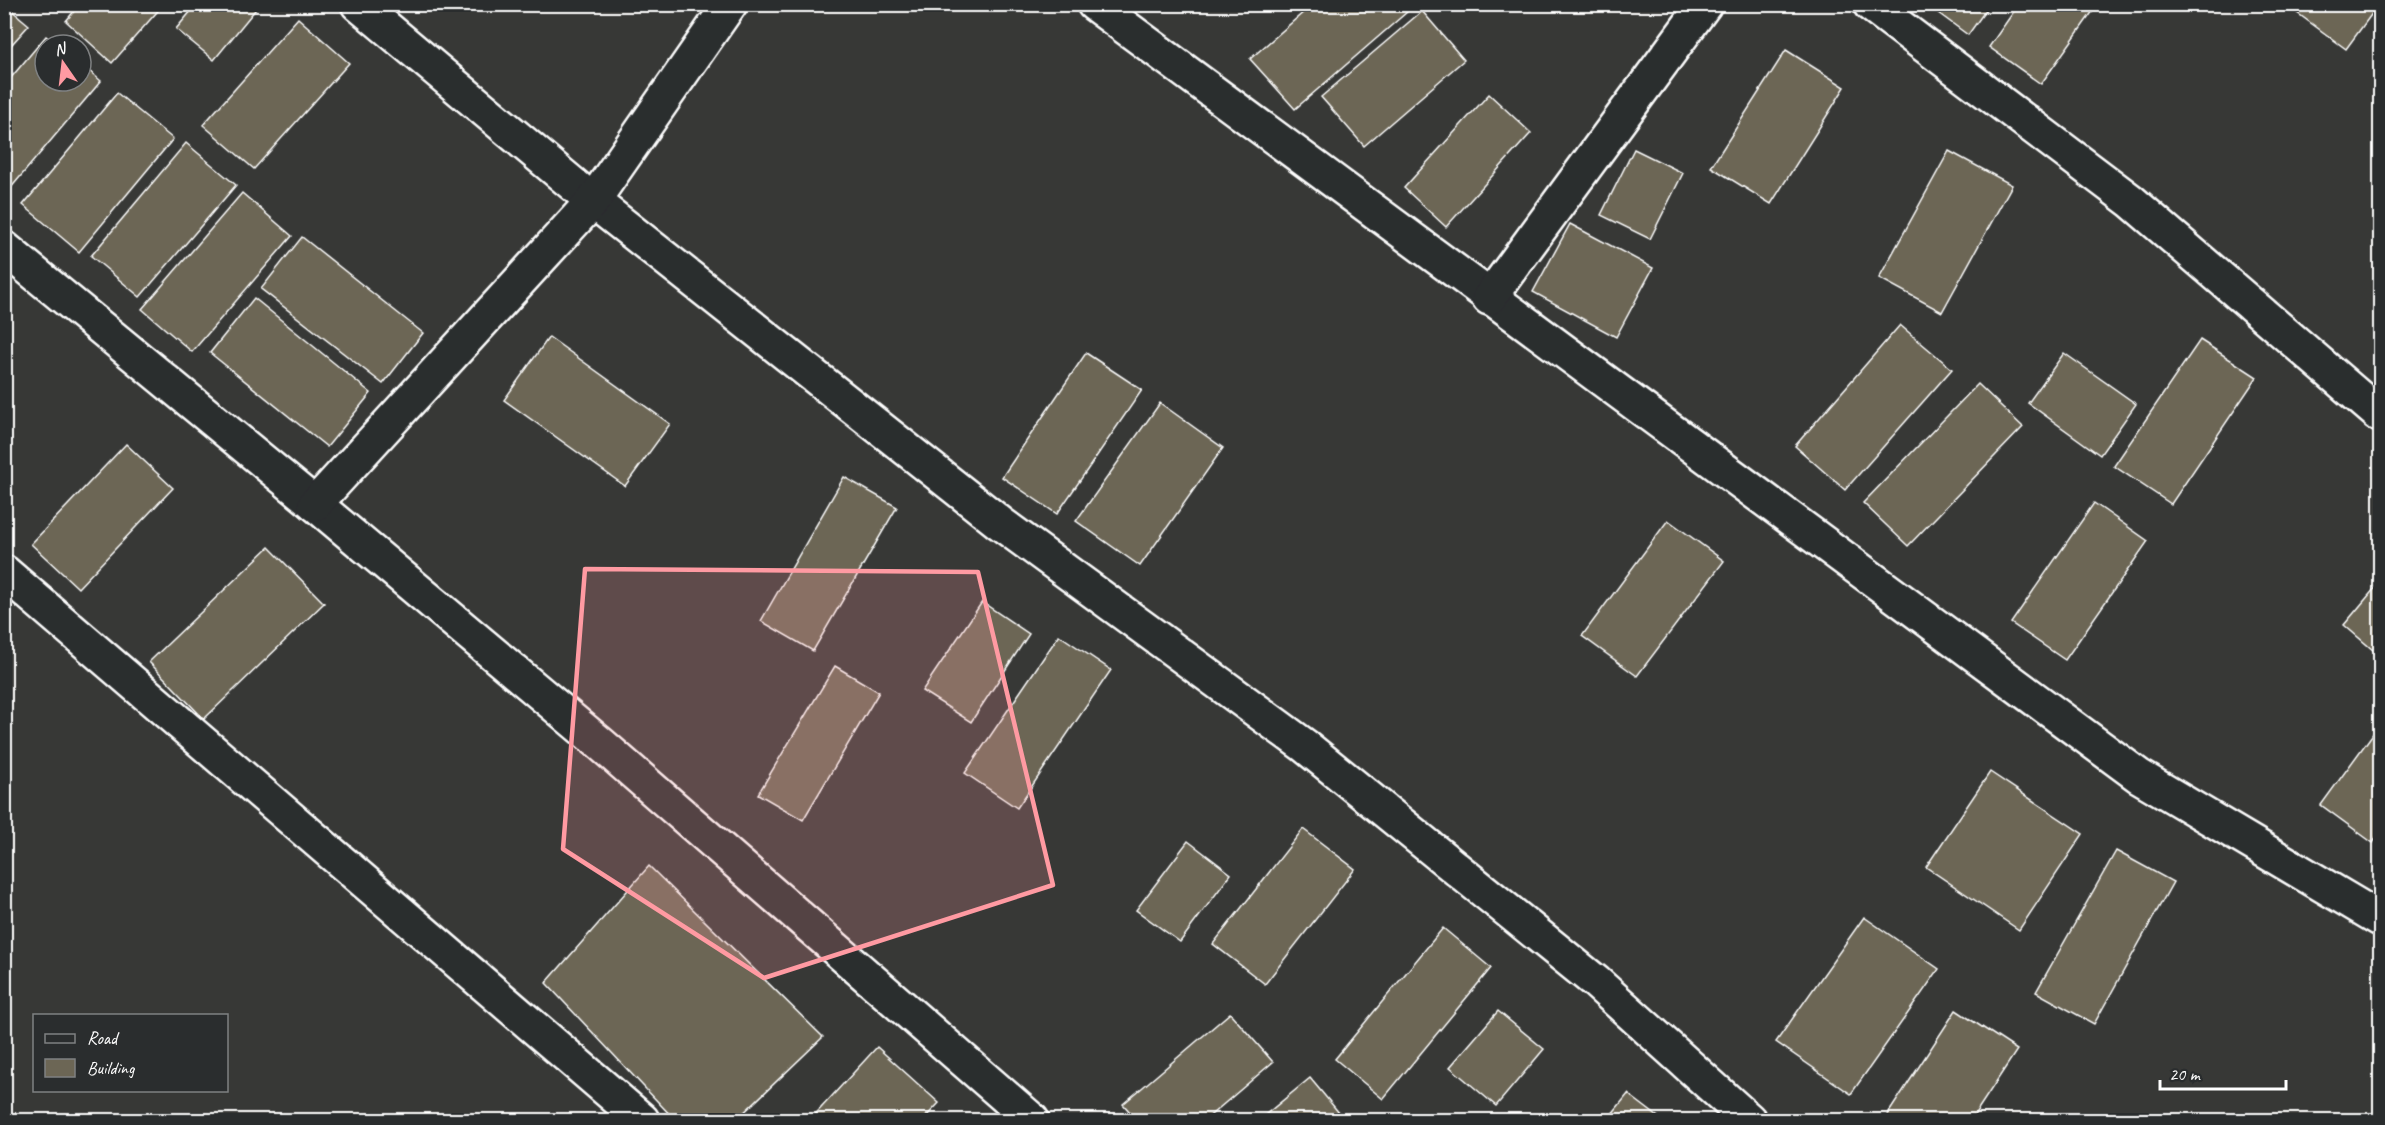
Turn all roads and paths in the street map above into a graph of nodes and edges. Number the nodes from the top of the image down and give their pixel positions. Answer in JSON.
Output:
{"nodes":[{"id":1,"x":358,"y":4,"type":"edge"},
{"id":2,"x":730,"y":4,"type":"edge"},
{"id":3,"x":1094,"y":4,"type":"edge"},
{"id":4,"x":1706,"y":4,"type":"edge"},
{"id":5,"x":1870,"y":4,"type":"edge"},
{"id":6,"x":592,"y":201,"type":"junction"},
{"id":7,"x":4,"y":248,"type":"edge"},
{"id":8,"x":1489,"y":298,"type":"junction"},
{"id":9,"x":2380,"y":415,"type":"edge"},
{"id":10,"x":315,"y":504,"type":"junction"},
{"id":11,"x":4,"y":572,"type":"edge"},
{"id":12,"x":2380,"y":919,"type":"edge"},
{"id":13,"x":642,"y":1120,"type":"edge"},
{"id":14,"x":1032,"y":1120,"type":"edge"},
{"id":15,"x":1749,"y":1120,"type":"edge"}],
"edges":[{"from":1,"to":6,"type":"street"},
{"from":2,"to":6,"type":"street"},
{"from":3,"to":8,"type":"street"},
{"from":4,"to":8,"type":"street"},
{"from":5,"to":9,"type":"street"},
{"from":6,"to":10,"type":"street"},
{"from":6,"to":15,"type":"street"},
{"from":7,"to":10,"type":"street"},
{"from":8,"to":12,"type":"street"},
{"from":10,"to":14,"type":"street"},
{"from":11,"to":13,"type":"street"}]}
